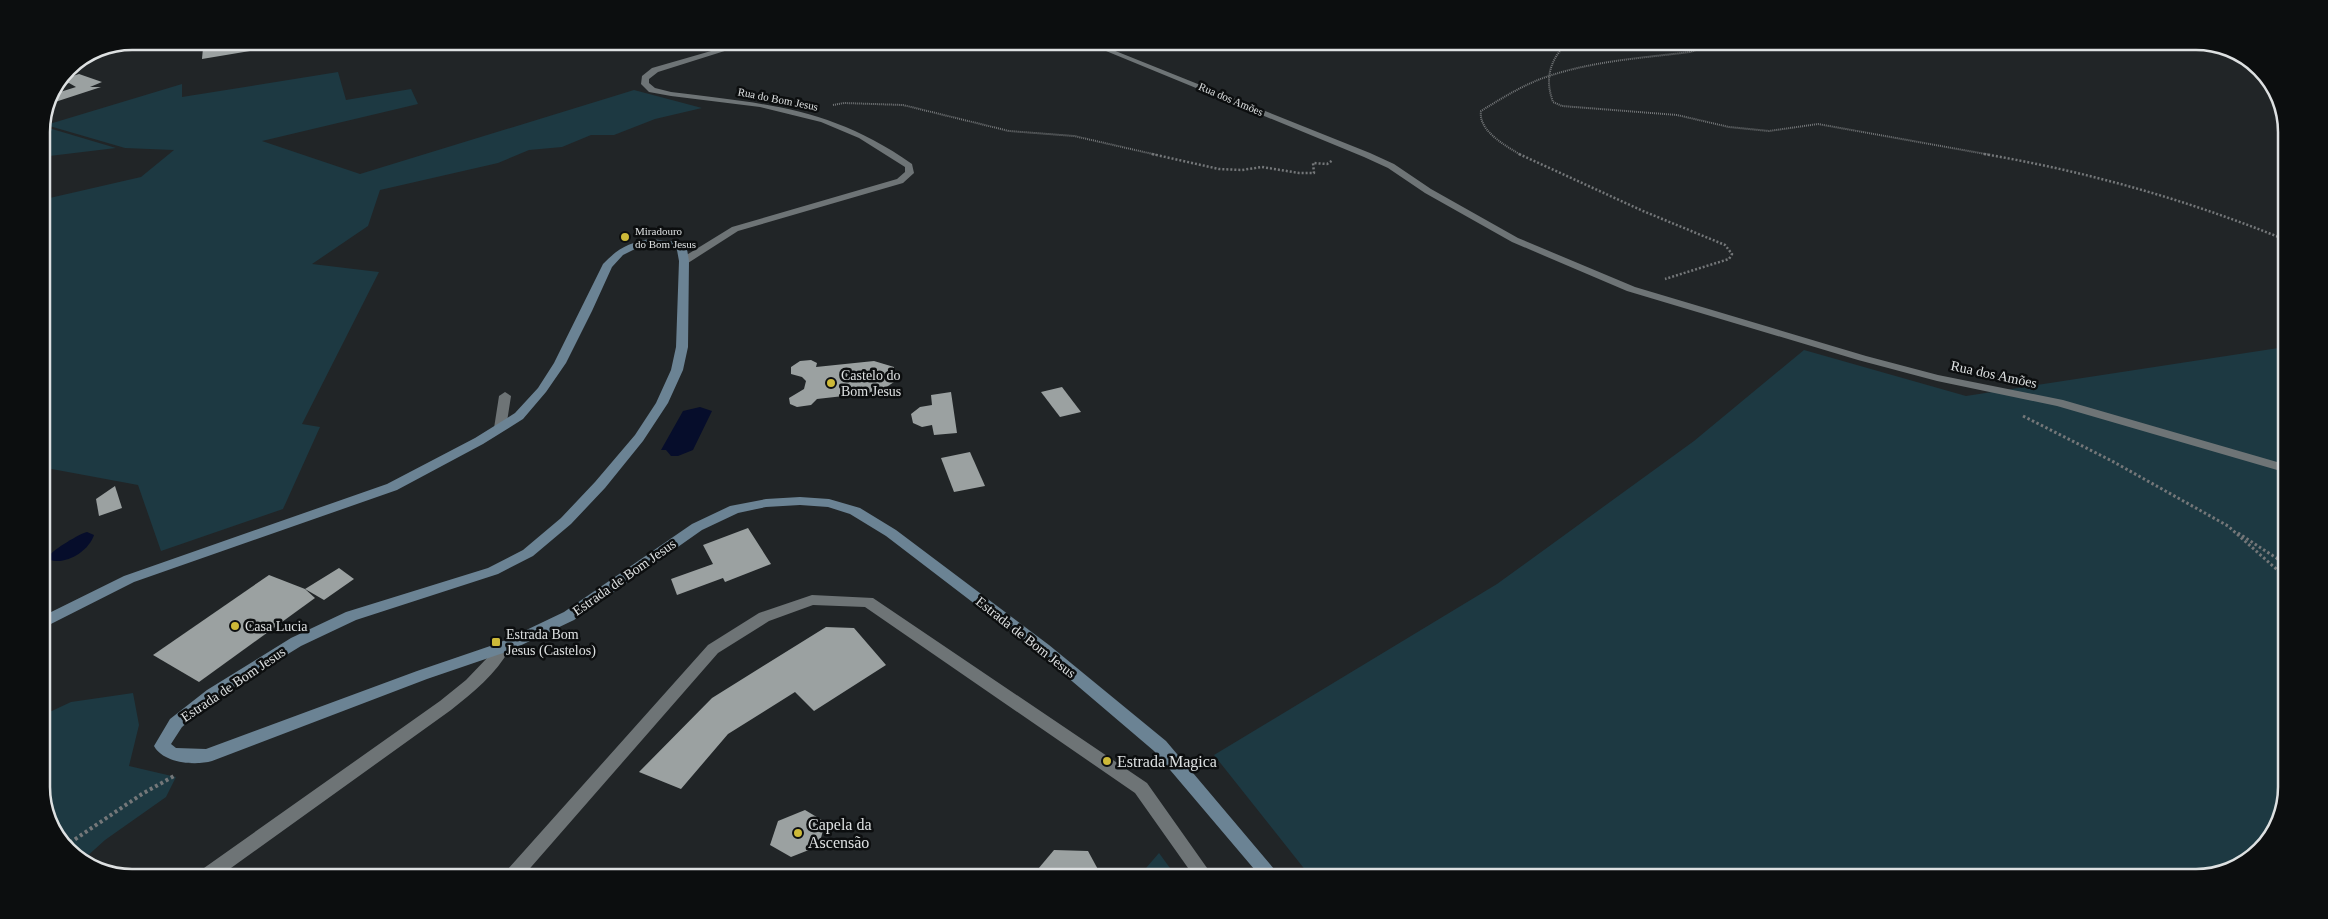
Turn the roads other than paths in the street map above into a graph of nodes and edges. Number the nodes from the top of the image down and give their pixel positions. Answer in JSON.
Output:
{"nodes":[{"id":1,"x":722,"y":50,"type":"edge"},
{"id":2,"x":1108,"y":50,"type":"edge"},
{"id":3,"x":684,"y":262,"type":"junction"},
{"id":4,"x":505,"y":396,"type":"dead end"},
{"id":5,"x":500,"y":428,"type":"junction"},
{"id":6,"x":2278,"y":466,"type":"edge"},
{"id":7,"x":50,"y":620,"type":"edge"},
{"id":8,"x":504,"y":647,"type":"junction"},
{"id":9,"x":216,"y":869,"type":"edge"},
{"id":10,"x":518,"y":869,"type":"edge"},
{"id":11,"x":1199,"y":869,"type":"edge"},
{"id":12,"x":1265,"y":869,"type":"edge"}],
"edges":[{"from":1,"to":3,"type":"street","name":"Rua do Bom Jesus"},
{"from":2,"to":6,"type":"street","name":"Rua dos Amões"},
{"from":3,"to":5,"type":"main road"},
{"from":3,"to":8,"type":"main road","name":"Estrada de Bom Jesus"},
{"from":4,"to":5,"type":"street"},
{"from":5,"to":7,"type":"main road"},
{"from":8,"to":9,"type":"street"},
{"from":8,"to":12,"type":"main road","name":"Estrada de Bom Jesus"},
{"from":10,"to":11,"type":"street"}]}
